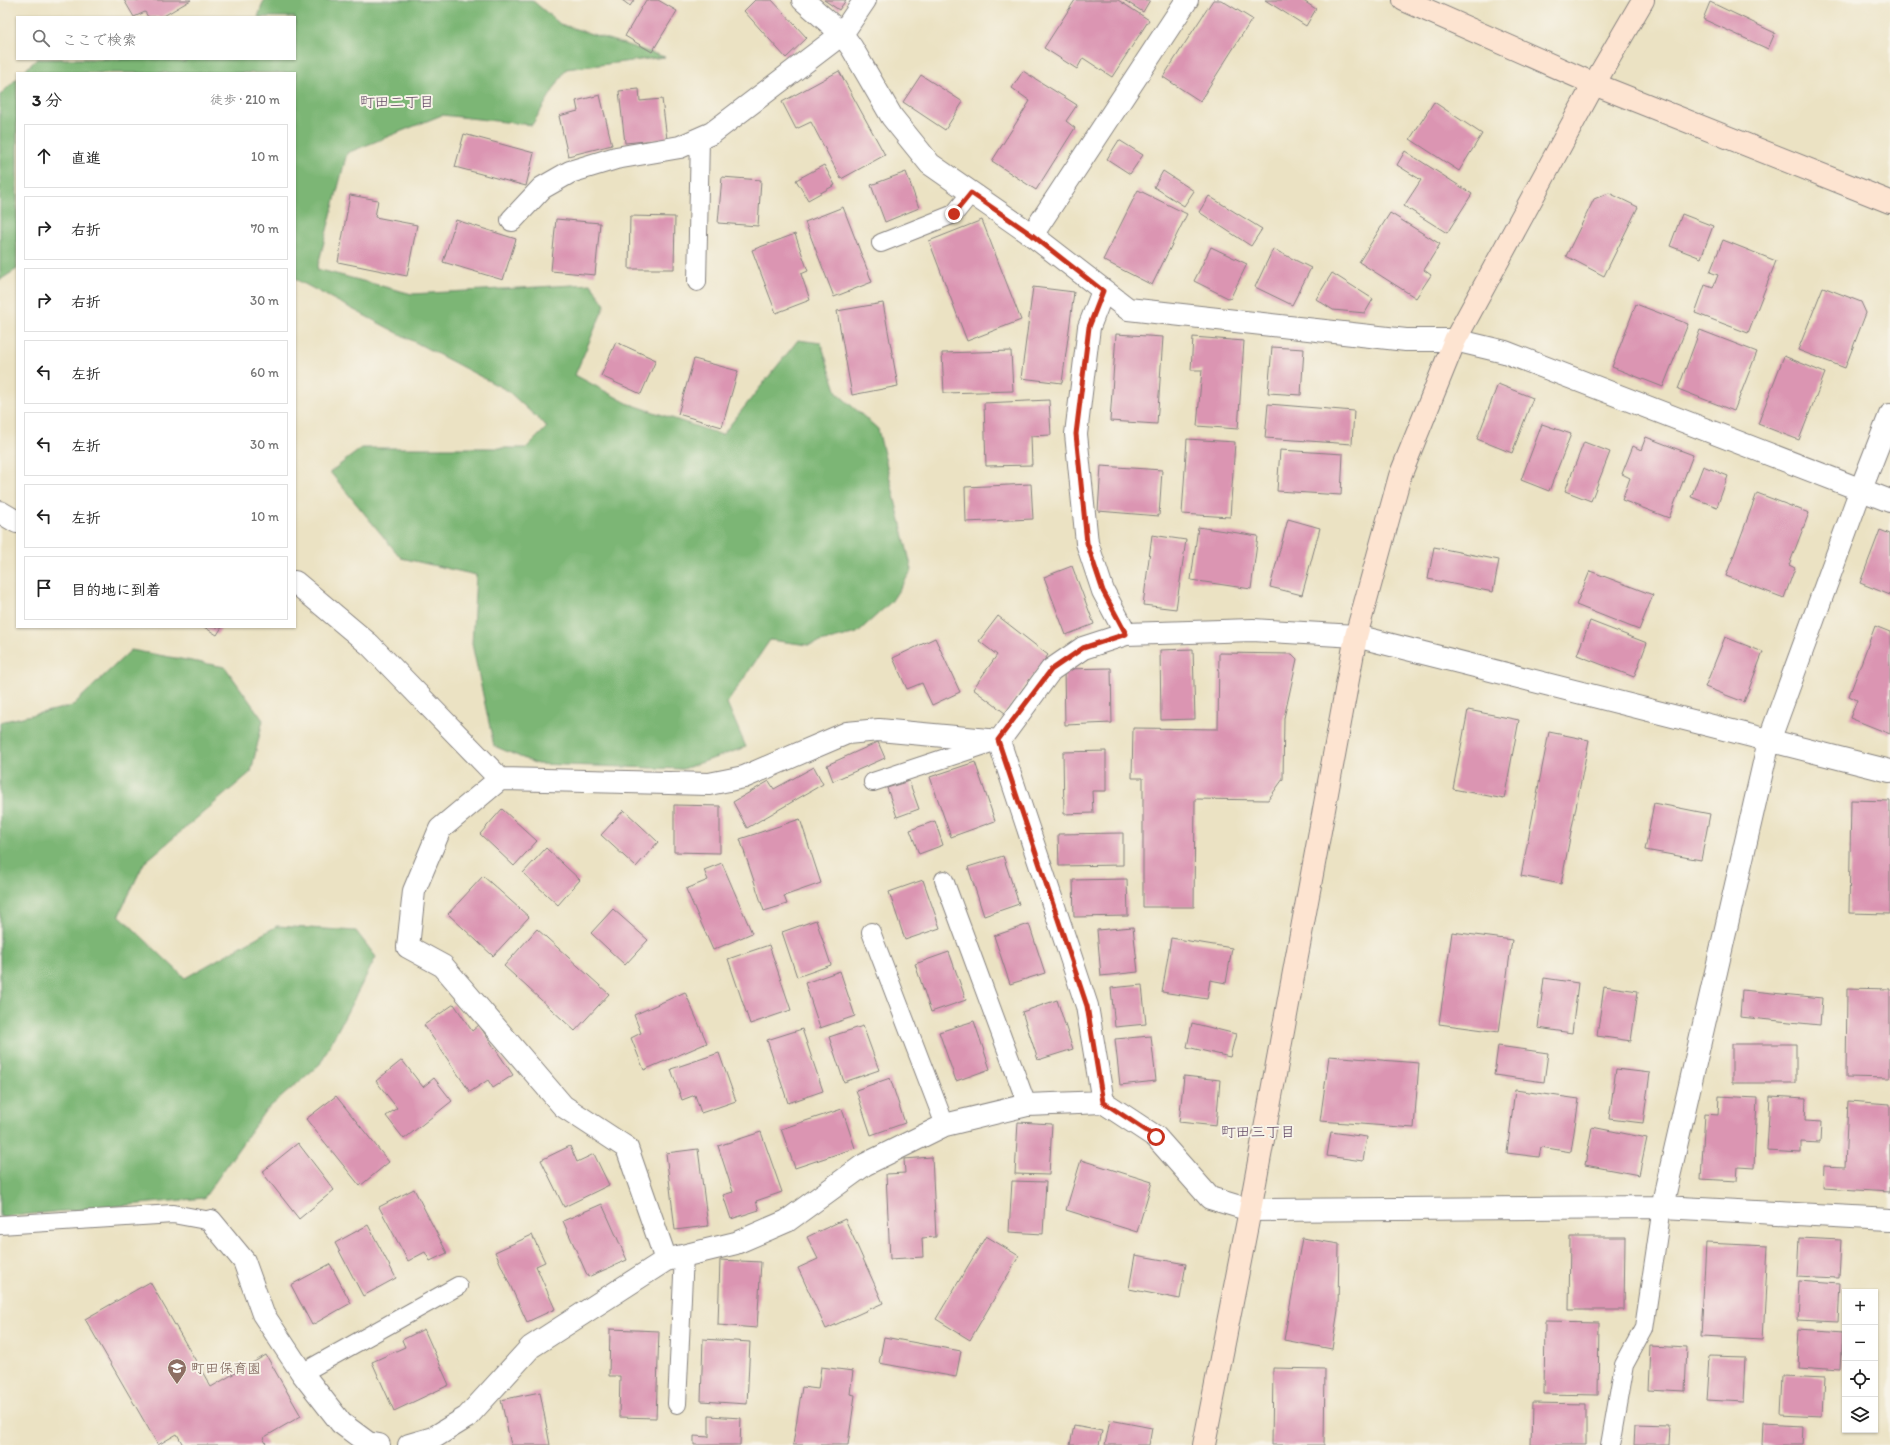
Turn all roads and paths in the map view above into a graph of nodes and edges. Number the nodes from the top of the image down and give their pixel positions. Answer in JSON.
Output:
{"nodes":[{"id":1,"x":803,"y":0,"type":"edge"},
{"id":2,"x":865,"y":0,"type":"edge"},
{"id":3,"x":1187,"y":0,"type":"edge"},
{"id":4,"x":1404,"y":0,"type":"edge"},
{"id":5,"x":1643,"y":0,"type":"edge"},
{"id":6,"x":842,"y":34,"type":"junction"},
{"id":7,"x":1594,"y":84,"type":"junction"},
{"id":8,"x":700,"y":138,"type":"junction"},
{"id":9,"x":971,"y":193,"type":"junction"},
{"id":10,"x":1890,"y":202,"type":"edge"},
{"id":11,"x":512,"y":220,"type":"dead end"},
{"id":12,"x":1032,"y":235,"type":"junction"},
{"id":13,"x":881,"y":243,"type":"dead end"},
{"id":14,"x":697,"y":282,"type":"dead end"},
{"id":15,"x":1103,"y":291,"type":"junction"},
{"id":16,"x":1455,"y":340,"type":"junction"},
{"id":17,"x":1890,"y":415,"type":"edge"},
{"id":18,"x":1861,"y":489,"type":"junction"},
{"id":19,"x":1890,"y":501,"type":"edge"},
{"id":20,"x":0,"y":512,"type":"edge"},
{"id":21,"x":16,"y":521,"type":"edge"},
{"id":22,"x":296,"y":583,"type":"edge"},
{"id":23,"x":1126,"y":634,"type":"junction"},
{"id":24,"x":1356,"y":636,"type":"junction"},
{"id":25,"x":998,"y":740,"type":"junction"},
{"id":26,"x":1769,"y":741,"type":"junction"},
{"id":27,"x":1890,"y":771,"type":"edge"},
{"id":28,"x":500,"y":779,"type":"junction"},
{"id":29,"x":873,"y":782,"type":"dead end"},
{"id":30,"x":944,"y":880,"type":"dead end"},
{"id":31,"x":871,"y":932,"type":"dead end"},
{"id":32,"x":1103,"y":1102,"type":"junction"},
{"id":33,"x":1027,"y":1105,"type":"junction"},
{"id":34,"x":945,"y":1125,"type":"junction"},
{"id":35,"x":1662,"y":1207,"type":"junction"},
{"id":36,"x":1250,"y":1210,"type":"junction"},
{"id":37,"x":1890,"y":1219,"type":"edge"},
{"id":38,"x":211,"y":1221,"type":"joint"},
{"id":39,"x":0,"y":1226,"type":"edge"},
{"id":40,"x":675,"y":1257,"type":"junction"},
{"id":41,"x":458,"y":1286,"type":"dead end"},
{"id":42,"x":302,"y":1373,"type":"junction"},
{"id":43,"x":677,"y":1404,"type":"dead end"},
{"id":44,"x":379,"y":1445,"type":"edge"},
{"id":45,"x":409,"y":1445,"type":"edge"},
{"id":46,"x":1204,"y":1445,"type":"edge"},
{"id":47,"x":1610,"y":1445,"type":"edge"}],
"edges":[{"from":1,"to":6,"type":"street"},
{"from":2,"to":6,"type":"street"},
{"from":3,"to":12,"type":"street"},
{"from":4,"to":7,"type":"street"},
{"from":5,"to":7,"type":"street"},
{"from":6,"to":8,"type":"street"},
{"from":6,"to":9,"type":"street"},
{"from":7,"to":10,"type":"street"},
{"from":7,"to":16,"type":"street"},
{"from":8,"to":11,"type":"street"},
{"from":8,"to":14,"type":"lane"},
{"from":9,"to":12,"type":"street"},
{"from":9,"to":13,"type":"lane"},
{"from":12,"to":15,"type":"street"},
{"from":15,"to":16,"type":"street"},
{"from":15,"to":23,"type":"street"},
{"from":16,"to":18,"type":"street"},
{"from":16,"to":24,"type":"street"},
{"from":17,"to":18,"type":"street"},
{"from":18,"to":19,"type":"street"},
{"from":18,"to":26,"type":"street"},
{"from":20,"to":21,"type":"street"},
{"from":22,"to":28,"type":"street"},
{"from":23,"to":24,"type":"street"},
{"from":23,"to":25,"type":"street"},
{"from":24,"to":26,"type":"street"},
{"from":24,"to":36,"type":"street"},
{"from":25,"to":28,"type":"street"},
{"from":25,"to":29,"type":"lane"},
{"from":25,"to":32,"type":"street"},
{"from":26,"to":27,"type":"street"},
{"from":26,"to":35,"type":"street"},
{"from":28,"to":40,"type":"street"},
{"from":30,"to":33,"type":"lane"},
{"from":31,"to":34,"type":"lane"},
{"from":32,"to":33,"type":"street"},
{"from":32,"to":36,"type":"street"},
{"from":33,"to":34,"type":"street"},
{"from":34,"to":40,"type":"street"},
{"from":35,"to":36,"type":"street"},
{"from":35,"to":37,"type":"street"},
{"from":35,"to":47,"type":"lane"},
{"from":36,"to":46,"type":"street"},
{"from":38,"to":39,"type":"lane"},
{"from":38,"to":42,"type":"street"},
{"from":40,"to":43,"type":"lane"},
{"from":40,"to":45,"type":"street"},
{"from":41,"to":42,"type":"lane"},
{"from":42,"to":44,"type":"street"}]}
